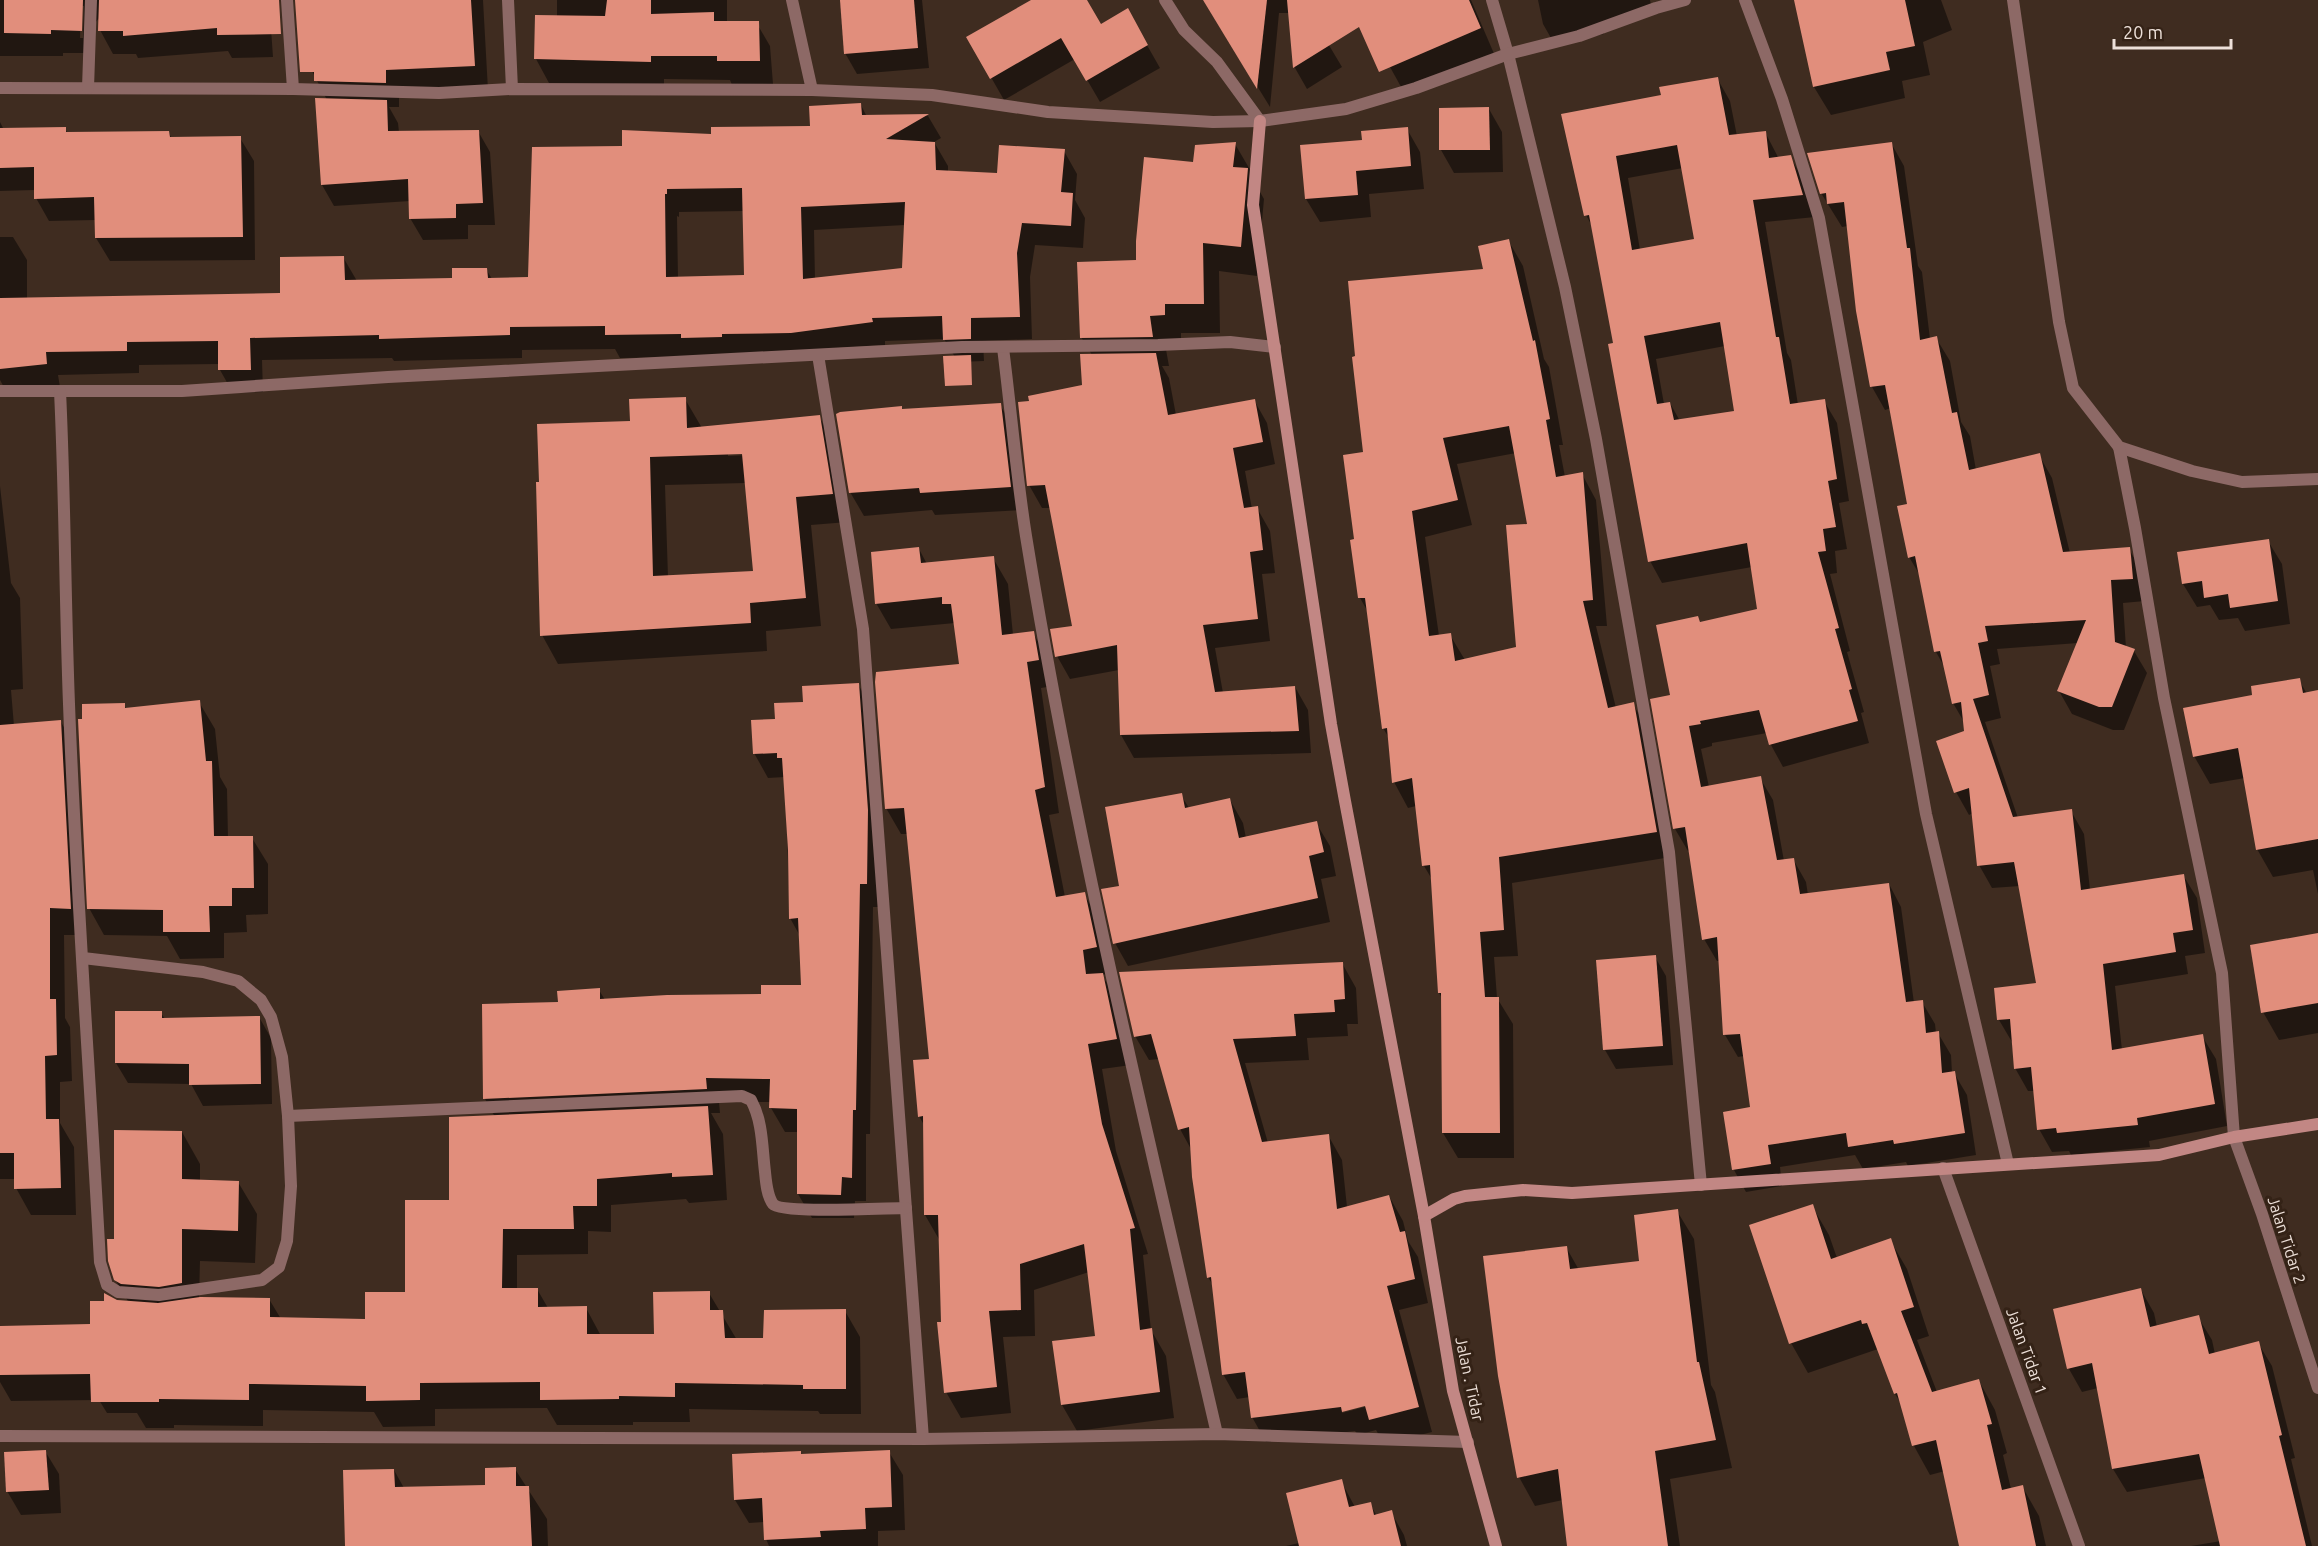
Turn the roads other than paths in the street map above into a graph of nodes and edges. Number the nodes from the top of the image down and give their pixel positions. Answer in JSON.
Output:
{"nodes":[{"id":1,"x":91,"y":0,"type":"edge"},
{"id":2,"x":287,"y":0,"type":"edge"},
{"id":3,"x":508,"y":0,"type":"edge"},
{"id":4,"x":792,"y":0,"type":"edge"},
{"id":5,"x":1165,"y":0,"type":"edge"},
{"id":6,"x":1492,"y":0,"type":"edge"},
{"id":7,"x":1685,"y":0,"type":"edge"},
{"id":8,"x":1745,"y":0,"type":"edge"},
{"id":9,"x":2013,"y":0,"type":"edge"},
{"id":10,"x":1508,"y":54,"type":"junction"},
{"id":11,"x":0,"y":88,"type":"edge"},
{"id":12,"x":88,"y":88,"type":"junction"},
{"id":13,"x":293,"y":89,"type":"junction"},
{"id":14,"x":512,"y":89,"type":"junction"},
{"id":15,"x":812,"y":90,"type":"junction"},
{"id":16,"x":1260,"y":121,"type":"junction"},
{"id":17,"x":1275,"y":347,"type":"junction"},
{"id":18,"x":1004,"y":348,"type":"junction"},
{"id":19,"x":818,"y":355,"type":"junction"},
{"id":20,"x":0,"y":391,"type":"edge"},
{"id":21,"x":60,"y":392,"type":"junction"},
{"id":22,"x":2119,"y":447,"type":"junction"},
{"id":23,"x":2318,"y":479,"type":"edge"},
{"id":24,"x":83,"y":958,"type":"junction"},
{"id":25,"x":288,"y":1116,"type":"junction"},
{"id":26,"x":2318,"y":1124,"type":"edge"},
{"id":27,"x":2234,"y":1137,"type":"junction"},
{"id":28,"x":2008,"y":1164,"type":"junction"},
{"id":29,"x":1943,"y":1168,"type":"junction"},
{"id":30,"x":1701,"y":1185,"type":"junction"},
{"id":31,"x":906,"y":1208,"type":"junction"},
{"id":32,"x":1424,"y":1216,"type":"junction"},
{"id":33,"x":2318,"y":1388,"type":"edge"},
{"id":34,"x":1217,"y":1434,"type":"junction"},
{"id":35,"x":0,"y":1436,"type":"edge"},
{"id":36,"x":923,"y":1439,"type":"junction"},
{"id":37,"x":1468,"y":1442,"type":"junction"},
{"id":38,"x":1496,"y":1546,"type":"edge"},
{"id":39,"x":2079,"y":1546,"type":"edge"}],
"edges":[{"from":1,"to":12,"type":"street"},
{"from":2,"to":13,"type":"street"},
{"from":3,"to":14,"type":"street"},
{"from":4,"to":15,"type":"street"},
{"from":5,"to":16,"type":"street"},
{"from":6,"to":10,"type":"street"},
{"from":7,"to":10,"type":"street"},
{"from":8,"to":28,"type":"street"},
{"from":9,"to":22,"type":"street"},
{"from":10,"to":16,"type":"street"},
{"from":10,"to":30,"type":"street"},
{"from":11,"to":12,"type":"street"},
{"from":12,"to":13,"type":"street"},
{"from":13,"to":14,"type":"street"},
{"from":14,"to":15,"type":"street"},
{"from":15,"to":16,"type":"street"},
{"from":16,"to":17,"type":"street","name":"Jalan . Tidar"},
{"from":17,"to":18,"type":"street"},
{"from":17,"to":32,"type":"street","name":"Jalan . Tidar"},
{"from":18,"to":19,"type":"street"},
{"from":18,"to":34,"type":"street"},
{"from":19,"to":21,"type":"street"},
{"from":19,"to":31,"type":"street"},
{"from":20,"to":21,"type":"street"},
{"from":21,"to":24,"type":"street"},
{"from":22,"to":23,"type":"street"},
{"from":22,"to":27,"type":"street","name":"Jalan Tidar 2"},
{"from":24,"to":25,"type":"street"},
{"from":24,"to":25,"type":"street"},
{"from":25,"to":31,"type":"street"},
{"from":26,"to":27,"type":"street"},
{"from":27,"to":28,"type":"street"},
{"from":27,"to":33,"type":"street","name":"Jalan Tidar 2"},
{"from":28,"to":29,"type":"street"},
{"from":29,"to":30,"type":"street"},
{"from":29,"to":39,"type":"street","name":"Jalan Tidar 1"},
{"from":30,"to":32,"type":"street"},
{"from":31,"to":36,"type":"street"},
{"from":32,"to":37,"type":"street","name":"Jalan . Tidar"},
{"from":34,"to":36,"type":"street"},
{"from":34,"to":37,"type":"street"},
{"from":35,"to":36,"type":"street"},
{"from":37,"to":38,"type":"street","name":"Jalan . Tidar"}]}
